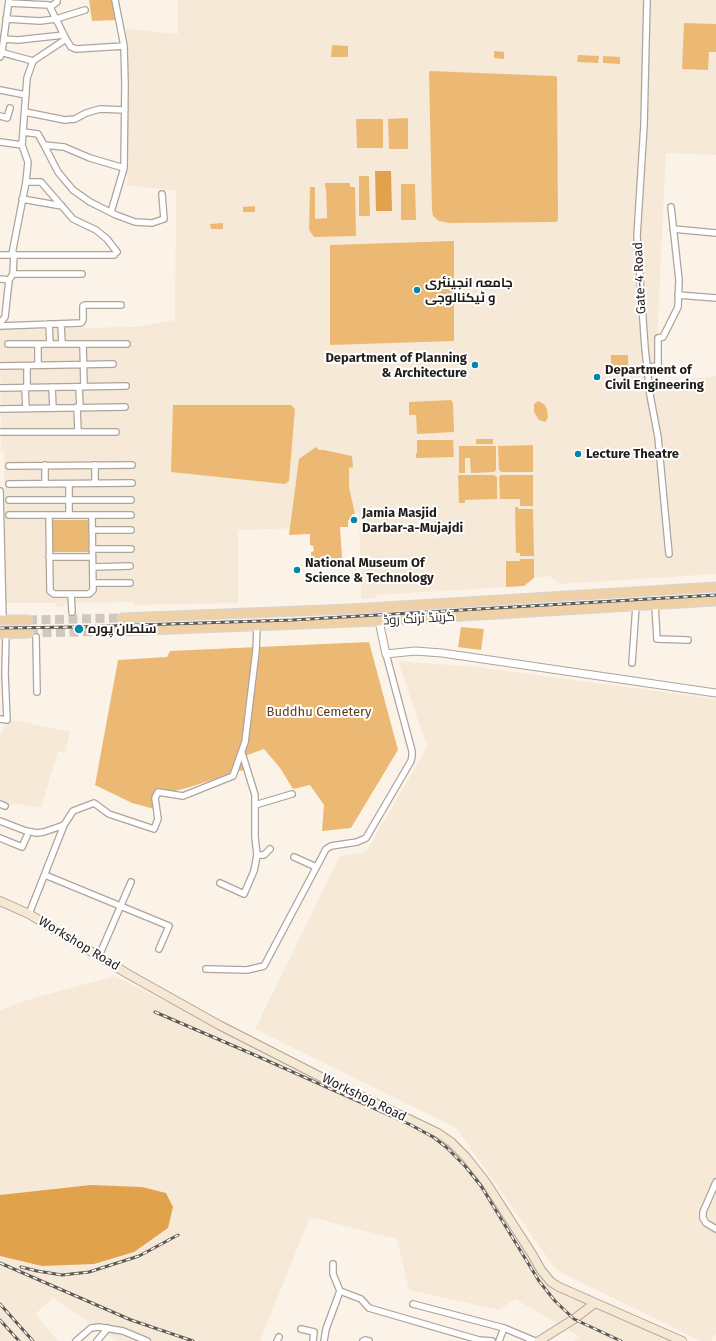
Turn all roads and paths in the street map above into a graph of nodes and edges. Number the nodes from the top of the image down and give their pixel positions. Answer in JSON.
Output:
{"nodes":[{"id":1,"x":57,"y":0,"type":"edge"},
{"id":2,"x":116,"y":0,"type":"edge"},
{"id":3,"x":648,"y":0,"type":"edge"},
{"id":4,"x":9,"y":2,"type":"edge"},
{"id":5,"x":50,"y":7,"type":"junction"},
{"id":6,"x":85,"y":10,"type":"dead end"},
{"id":7,"x":6,"y":19,"type":"junction"},
{"id":8,"x":56,"y":19,"type":"junction"},
{"id":9,"x":65,"y":37,"type":"junction"},
{"id":10,"x":4,"y":39,"type":"junction"},
{"id":11,"x":124,"y":46,"type":"junction"},
{"id":12,"x":1,"y":54,"type":"edge"},
{"id":13,"x":33,"y":61,"type":"junction"},
{"id":14,"x":0,"y":90,"type":"edge"},
{"id":15,"x":26,"y":95,"type":"junction"},
{"id":16,"x":10,"y":108,"type":"dead end"},
{"id":17,"x":125,"y":110,"type":"junction"},
{"id":18,"x":25,"y":112,"type":"junction"},
{"id":19,"x":0,"y":116,"type":"edge"},
{"id":20,"x":23,"y":132,"type":"junction"},
{"id":21,"x":0,"y":142,"type":"edge"},
{"id":22,"x":22,"y":145,"type":"junction"},
{"id":23,"x":44,"y":145,"type":"junction"},
{"id":24,"x":124,"y":168,"type":"junction"},
{"id":25,"x":26,"y":182,"type":"junction"},
{"id":26,"x":162,"y":194,"type":"dead end"},
{"id":27,"x":22,"y":199,"type":"junction"},
{"id":28,"x":62,"y":206,"type":"junction"},
{"id":29,"x":671,"y":207,"type":"dead end"},
{"id":30,"x":111,"y":212,"type":"junction"},
{"id":31,"x":673,"y":229,"type":"junction"},
{"id":32,"x":716,"y":233,"type":"edge"},
{"id":33,"x":13,"y":254,"type":"junction"},
{"id":34,"x":0,"y":255,"type":"edge"},
{"id":35,"x":13,"y":274,"type":"junction"},
{"id":36,"x":82,"y":274,"type":"dead end"},
{"id":37,"x":0,"y":279,"type":"edge"},
{"id":38,"x":10,"y":280,"type":"junction"},
{"id":39,"x":678,"y":295,"type":"junction"},
{"id":40,"x":716,"y":298,"type":"edge"},
{"id":41,"x":121,"y":305,"type":"dead end"},
{"id":42,"x":0,"y":323,"type":"edge"},
{"id":43,"x":49,"y":324,"type":"junction"},
{"id":44,"x":61,"y":324,"type":"junction"},
{"id":45,"x":0,"y":326,"type":"edge"},
{"id":46,"x":8,"y":344,"type":"dead end"},
{"id":47,"x":38,"y":344,"type":"junction"},
{"id":48,"x":50,"y":344,"type":"junction"},
{"id":49,"x":62,"y":344,"type":"junction"},
{"id":50,"x":83,"y":344,"type":"junction"},
{"id":51,"x":127,"y":344,"type":"dead end"},
{"id":52,"x":113,"y":364,"type":"dead end"},
{"id":53,"x":84,"y":365,"type":"junction"},
{"id":54,"x":0,"y":366,"type":"edge"},
{"id":55,"x":27,"y":366,"type":"junction"},
{"id":56,"x":38,"y":366,"type":"junction"},
{"id":57,"x":646,"y":367,"type":"junction"},
{"id":58,"x":126,"y":386,"type":"dead end"},
{"id":59,"x":52,"y":387,"type":"junction"},
{"id":60,"x":82,"y":387,"type":"junction"},
{"id":61,"x":0,"y":388,"type":"edge"},
{"id":62,"x":26,"y":388,"type":"junction"},
{"id":63,"x":125,"y":407,"type":"dead end"},
{"id":64,"x":26,"y":408,"type":"junction"},
{"id":65,"x":52,"y":408,"type":"junction"},
{"id":66,"x":78,"y":408,"type":"junction"},
{"id":67,"x":0,"y":409,"type":"edge"},
{"id":68,"x":0,"y":432,"type":"edge"},
{"id":69,"x":78,"y":432,"type":"junction"},
{"id":70,"x":116,"y":432,"type":"dead end"},
{"id":71,"x":95,"y":465,"type":"junction"},
{"id":72,"x":132,"y":465,"type":"dead end"},
{"id":73,"x":9,"y":466,"type":"dead end"},
{"id":74,"x":45,"y":466,"type":"junction"},
{"id":75,"x":132,"y":483,"type":"dead end"},
{"id":76,"x":9,"y":484,"type":"dead end"},
{"id":77,"x":45,"y":484,"type":"junction"},
{"id":78,"x":69,"y":484,"type":"junction"},
{"id":79,"x":95,"y":484,"type":"junction"},
{"id":80,"x":0,"y":491,"type":"edge"},
{"id":81,"x":0,"y":497,"type":"edge"},
{"id":82,"x":9,"y":500,"type":"dead end"},
{"id":83,"x":69,"y":500,"type":"junction"},
{"id":84,"x":131,"y":500,"type":"dead end"},
{"id":85,"x":49,"y":514,"type":"junction"},
{"id":86,"x":9,"y":515,"type":"dead end"},
{"id":87,"x":69,"y":515,"type":"junction"},
{"id":88,"x":92,"y":515,"type":"junction"},
{"id":89,"x":131,"y":515,"type":"dead end"},
{"id":90,"x":92,"y":530,"type":"junction"},
{"id":91,"x":131,"y":530,"type":"dead end"},
{"id":92,"x":92,"y":549,"type":"junction"},
{"id":93,"x":131,"y":549,"type":"dead end"},
{"id":94,"x":669,"y":554,"type":"dead end"},
{"id":95,"x":49,"y":556,"type":"junction"},
{"id":96,"x":92,"y":557,"type":"junction"},
{"id":97,"x":130,"y":566,"type":"dead end"},
{"id":98,"x":93,"y":567,"type":"junction"},
{"id":99,"x":93,"y":583,"type":"junction"},
{"id":100,"x":130,"y":583,"type":"dead end"},
{"id":101,"x":716,"y":587,"type":"edge"},
{"id":102,"x":682,"y":590,"type":"junction"},
{"id":103,"x":71,"y":594,"type":"junction"},
{"id":104,"x":716,"y":601,"type":"edge"},
{"id":105,"x":682,"y":604,"type":"junction"},
{"id":106,"x":655,"y":605,"type":"junction"},
{"id":107,"x":636,"y":606,"type":"junction"},
{"id":108,"x":1,"y":608,"type":"edge"},
{"id":109,"x":72,"y":612,"type":"tunnel mouth"},
{"id":110,"x":122,"y":618,"type":"tunnel mouth"},
{"id":111,"x":1,"y":620,"type":"edge"},
{"id":112,"x":28,"y":620,"type":"tunnel mouth"},
{"id":113,"x":379,"y":621,"type":"junction"},
{"id":114,"x":257,"y":626,"type":"junction"},
{"id":115,"x":122,"y":631,"type":"tunnel mouth"},
{"id":116,"x":3,"y":634,"type":"edge"},
{"id":117,"x":32,"y":635,"type":"joint"},
{"id":118,"x":688,"y":640,"type":"dead end"},
{"id":119,"x":386,"y":654,"type":"junction"},
{"id":120,"x":632,"y":663,"type":"dead end"},
{"id":121,"x":37,"y":692,"type":"dead end"},
{"id":122,"x":716,"y":693,"type":"edge"},
{"id":123,"x":0,"y":719,"type":"edge"},
{"id":124,"x":242,"y":753,"type":"junction"},
{"id":125,"x":292,"y":794,"type":"dead end"},
{"id":126,"x":255,"y":805,"type":"junction"},
{"id":127,"x":0,"y":821,"type":"edge"},
{"id":128,"x":64,"y":825,"type":"junction"},
{"id":129,"x":27,"y":836,"type":"dead end"},
{"id":130,"x":0,"y":838,"type":"edge"},
{"id":131,"x":270,"y":849,"type":"dead end"},
{"id":132,"x":257,"y":855,"type":"junction"},
{"id":133,"x":294,"y":857,"type":"dead end"},
{"id":134,"x":316,"y":868,"type":"junction"},
{"id":135,"x":45,"y":875,"type":"junction"},
{"id":136,"x":131,"y":882,"type":"dead end"},
{"id":137,"x":220,"y":883,"type":"dead end"},
{"id":138,"x":0,"y":901,"type":"edge"},
{"id":139,"x":120,"y":906,"type":"junction"},
{"id":140,"x":29,"y":914,"type":"junction"},
{"id":141,"x":159,"y":949,"type":"dead end"},
{"id":142,"x":99,"y":956,"type":"junction"},
{"id":143,"x":206,"y":969,"type":"dead end"},
{"id":144,"x":716,"y":1182,"type":"edge"},
{"id":145,"x":716,"y":1229,"type":"edge"},
{"id":146,"x":333,"y":1264,"type":"dead end"},
{"id":147,"x":340,"y":1292,"type":"junction"},
{"id":148,"x":595,"y":1303,"type":"junction"},
{"id":149,"x":413,"y":1304,"type":"dead end"},
{"id":150,"x":108,"y":1328,"type":"junction"},
{"id":151,"x":504,"y":1328,"type":"junction"},
{"id":152,"x":301,"y":1329,"type":"dead end"},
{"id":153,"x":76,"y":1341,"type":"edge"},
{"id":154,"x":97,"y":1341,"type":"edge"},
{"id":155,"x":147,"y":1341,"type":"edge"},
{"id":156,"x":313,"y":1341,"type":"edge"},
{"id":157,"x":324,"y":1341,"type":"edge"},
{"id":158,"x":363,"y":1341,"type":"edge"},
{"id":159,"x":368,"y":1341,"type":"edge"},
{"id":160,"x":492,"y":1341,"type":"edge"},
{"id":161,"x":499,"y":1341,"type":"edge"},
{"id":162,"x":535,"y":1341,"type":"edge"},
{"id":163,"x":539,"y":1341,"type":"edge"},
{"id":164,"x":682,"y":1341,"type":"edge"}],
"edges":[{"from":1,"to":5,"type":"street"},
{"from":2,"to":11,"type":"street"},
{"from":3,"to":57,"type":"street","name":"Gate-4 Road"},
{"from":4,"to":5,"type":"street"},
{"from":4,"to":7,"type":"street"},
{"from":5,"to":8,"type":"street"},
{"from":6,"to":8,"type":"street"},
{"from":7,"to":8,"type":"street"},
{"from":7,"to":10,"type":"street"},
{"from":8,"to":9,"type":"street"},
{"from":9,"to":10,"type":"street"},
{"from":9,"to":11,"type":"street"},
{"from":9,"to":13,"type":"street"},
{"from":10,"to":12,"type":"street"},
{"from":11,"to":17,"type":"street"},
{"from":12,"to":13,"type":"street"},
{"from":13,"to":15,"type":"street"},
{"from":14,"to":15,"type":"street"},
{"from":15,"to":18,"type":"street"},
{"from":16,"to":19,"type":"street"},
{"from":17,"to":18,"type":"street"},
{"from":17,"to":24,"type":"street"},
{"from":18,"to":20,"type":"street"},
{"from":20,"to":22,"type":"street"},
{"from":20,"to":23,"type":"street"},
{"from":21,"to":22,"type":"street"},
{"from":22,"to":25,"type":"street"},
{"from":23,"to":24,"type":"street"},
{"from":23,"to":30,"type":"street"},
{"from":24,"to":30,"type":"street"},
{"from":25,"to":27,"type":"street"},
{"from":25,"to":28,"type":"street"},
{"from":26,"to":30,"type":"street"},
{"from":27,"to":28,"type":"street"},
{"from":27,"to":33,"type":"street"},
{"from":28,"to":33,"type":"street"},
{"from":29,"to":31,"type":"street"},
{"from":31,"to":32,"type":"street"},
{"from":31,"to":39,"type":"street"},
{"from":33,"to":34,"type":"street"},
{"from":33,"to":35,"type":"street"},
{"from":35,"to":36,"type":"street"},
{"from":35,"to":38,"type":"street"},
{"from":37,"to":38,"type":"street"},
{"from":38,"to":42,"type":"street"},
{"from":39,"to":40,"type":"street"},
{"from":39,"to":57,"type":"street"},
{"from":41,"to":44,"type":"street"},
{"from":43,"to":44,"type":"street"},
{"from":43,"to":45,"type":"street"},
{"from":43,"to":48,"type":"street"},
{"from":44,"to":49,"type":"street"},
{"from":46,"to":47,"type":"street"},
{"from":47,"to":48,"type":"street"},
{"from":47,"to":56,"type":"street"},
{"from":48,"to":49,"type":"street"},
{"from":49,"to":50,"type":"street"},
{"from":50,"to":51,"type":"street"},
{"from":50,"to":53,"type":"street"},
{"from":52,"to":53,"type":"street"},
{"from":53,"to":56,"type":"street"},
{"from":53,"to":60,"type":"street"},
{"from":54,"to":55,"type":"street"},
{"from":55,"to":56,"type":"street"},
{"from":55,"to":62,"type":"street"},
{"from":57,"to":94,"type":"street","name":"Gate-4 Road"},
{"from":58,"to":60,"type":"street"},
{"from":59,"to":60,"type":"street"},
{"from":59,"to":62,"type":"street"},
{"from":59,"to":65,"type":"street"},
{"from":60,"to":66,"type":"street"},
{"from":61,"to":62,"type":"street"},
{"from":62,"to":64,"type":"street"},
{"from":63,"to":66,"type":"street"},
{"from":64,"to":65,"type":"street"},
{"from":64,"to":67,"type":"street"},
{"from":65,"to":66,"type":"street"},
{"from":66,"to":69,"type":"street"},
{"from":68,"to":69,"type":"street"},
{"from":69,"to":70,"type":"street"},
{"from":71,"to":72,"type":"street"},
{"from":71,"to":74,"type":"street"},
{"from":71,"to":79,"type":"street"},
{"from":73,"to":74,"type":"street"},
{"from":74,"to":77,"type":"street"},
{"from":75,"to":79,"type":"street"},
{"from":76,"to":77,"type":"street"},
{"from":77,"to":78,"type":"street"},
{"from":78,"to":79,"type":"street"},
{"from":78,"to":83,"type":"street"},
{"from":80,"to":81,"type":"street"},
{"from":81,"to":108,"type":"street"},
{"from":82,"to":83,"type":"street"},
{"from":83,"to":84,"type":"street"},
{"from":83,"to":87,"type":"street"},
{"from":85,"to":86,"type":"street"},
{"from":85,"to":87,"type":"street"},
{"from":85,"to":95,"type":"street"},
{"from":87,"to":88,"type":"street"},
{"from":88,"to":89,"type":"street"},
{"from":88,"to":90,"type":"street"},
{"from":90,"to":91,"type":"street"},
{"from":90,"to":92,"type":"street"},
{"from":92,"to":93,"type":"street"},
{"from":92,"to":96,"type":"street"},
{"from":95,"to":96,"type":"street"},
{"from":95,"to":103,"type":"street"},
{"from":96,"to":98,"type":"street"},
{"from":97,"to":98,"type":"street"},
{"from":98,"to":99,"type":"street"},
{"from":99,"to":100,"type":"street"},
{"from":99,"to":103,"type":"street"},
{"from":101,"to":102,"type":"main road","name":"گرینڈ ٹرنک روڈ"},
{"from":102,"to":105,"type":"main road"},
{"from":102,"to":110,"type":"main road","name":"گرینڈ ٹرنک روڈ"},
{"from":103,"to":109,"type":"street"},
{"from":104,"to":105,"type":"main road","name":"گرینڈ ٹرنک روڈ"},
{"from":105,"to":106,"type":"main road","name":"گرینڈ ٹرنک روڈ"},
{"from":106,"to":107,"type":"main road","name":"گرینڈ ٹرنک روڈ"},
{"from":106,"to":118,"type":"street"},
{"from":107,"to":113,"type":"main road","name":"گرینڈ ٹرنک روڈ"},
{"from":107,"to":120,"type":"street"},
{"from":108,"to":111,"type":"street"},
{"from":111,"to":112,"type":"main road"},
{"from":113,"to":114,"type":"main road","name":"گرینڈ ٹرنک روڈ"},
{"from":113,"to":119,"type":"street"},
{"from":114,"to":115,"type":"main road","name":"گرینڈ ٹرنک روڈ"},
{"from":114,"to":124,"type":"street"},
{"from":116,"to":117,"type":"main road"},
{"from":116,"to":123,"type":"street"},
{"from":117,"to":121,"type":"street"},
{"from":119,"to":122,"type":"street"},
{"from":119,"to":134,"type":"street"},
{"from":124,"to":126,"type":"street"},
{"from":124,"to":128,"type":"street"},
{"from":125,"to":126,"type":"street"},
{"from":126,"to":132,"type":"street"},
{"from":127,"to":128,"type":"street"},
{"from":128,"to":135,"type":"street"},
{"from":129,"to":130,"type":"street"},
{"from":131,"to":132,"type":"street"},
{"from":132,"to":137,"type":"street"},
{"from":133,"to":134,"type":"street"},
{"from":134,"to":143,"type":"street"},
{"from":135,"to":139,"type":"street"},
{"from":135,"to":140,"type":"street"},
{"from":136,"to":139,"type":"street"},
{"from":138,"to":140,"type":"main road","name":"Workshop Road"},
{"from":139,"to":141,"type":"street"},
{"from":139,"to":142,"type":"street"},
{"from":140,"to":142,"type":"main road","name":"Workshop Road"},
{"from":142,"to":148,"type":"main road","name":"Workshop Road"},
{"from":144,"to":145,"type":"street"},
{"from":146,"to":147,"type":"street"},
{"from":147,"to":157,"type":"street"},
{"from":147,"to":160,"type":"street"},
{"from":148,"to":163,"type":"main road"},
{"from":148,"to":164,"type":"main road","name":"Workshop Road"},
{"from":149,"to":151,"type":"street"},
{"from":150,"to":153,"type":"street"},
{"from":150,"to":154,"type":"street"},
{"from":150,"to":155,"type":"street"},
{"from":151,"to":161,"type":"street"},
{"from":151,"to":162,"type":"street"},
{"from":152,"to":156,"type":"street"},
{"from":158,"to":159,"type":"street"}]}
